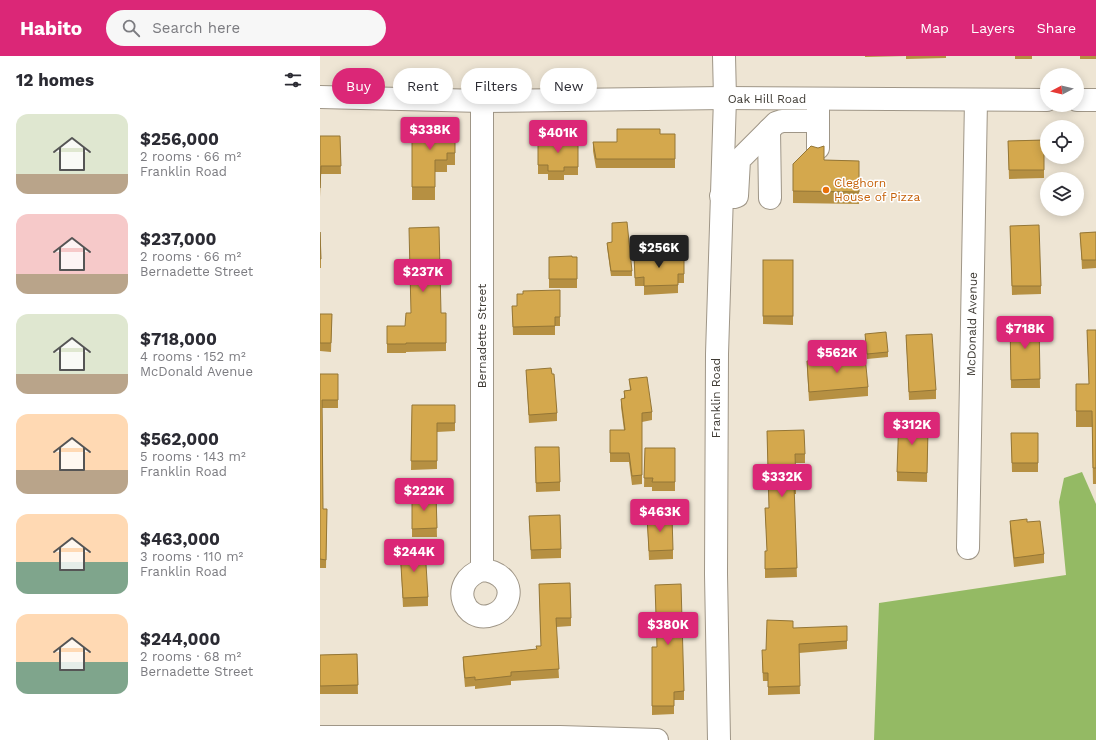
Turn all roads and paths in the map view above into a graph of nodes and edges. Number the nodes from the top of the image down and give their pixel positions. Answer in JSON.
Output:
{"nodes":[{"id":1,"x":724,"y":56,"type":"edge"},
{"id":2,"x":320,"y":97,"type":"edge"},
{"id":3,"x":725,"y":98,"type":"junction"},
{"id":4,"x":782,"y":99,"type":"junction"},
{"id":5,"x":818,"y":99,"type":"junction"},
{"id":6,"x":461,"y":100,"type":"edge"},
{"id":7,"x":532,"y":100,"type":"edge"},
{"id":8,"x":976,"y":100,"type":"junction"},
{"id":9,"x":1040,"y":100,"type":"edge"},
{"id":10,"x":1084,"y":100,"type":"edge"},
{"id":11,"x":1096,"y":100,"type":"edge"},
{"id":12,"x":482,"y":104,"type":"edge"},
{"id":13,"x":818,"y":120,"type":"junction"},
{"id":14,"x":776,"y":125,"type":"junction"},
{"id":15,"x":818,"y":148,"type":"edge"},
{"id":16,"x":731,"y":160,"type":"junction"},
{"id":17,"x":770,"y":198,"type":"dead end"},
{"id":18,"x":968,"y":548,"type":"dead end"},
{"id":19,"x":482,"y":570,"type":"dead end"},
{"id":20,"x":320,"y":737,"type":"edge"},
{"id":21,"x":657,"y":740,"type":"edge"},
{"id":22,"x":718,"y":740,"type":"edge"}],
"edges":[{"from":1,"to":3,"type":"street","name":"Franklin Road"},
{"from":2,"to":6,"type":"street","name":"Oak Hill Road"},
{"from":3,"to":4,"type":"street","name":"Oak Hill Road"},
{"from":3,"to":7,"type":"street","name":"Oak Hill Road"},
{"from":3,"to":16,"type":"street","name":"Franklin Road"},
{"from":4,"to":5,"type":"street","name":"Oak Hill Road"},
{"from":4,"to":14,"type":"street"},
{"from":5,"to":8,"type":"street","name":"Oak Hill Road"},
{"from":5,"to":13,"type":"street"},
{"from":8,"to":9,"type":"street","name":"Oak Hill Road"},
{"from":8,"to":18,"type":"street","name":"McDonald Avenue"},
{"from":10,"to":11,"type":"street"},
{"from":12,"to":19,"type":"street","name":"Bernadette Street"},
{"from":13,"to":14,"type":"street"},
{"from":13,"to":15,"type":"street"},
{"from":14,"to":16,"type":"street"},
{"from":14,"to":17,"type":"street"},
{"from":16,"to":22,"type":"street","name":"Franklin Road"},
{"from":20,"to":21,"type":"street"}]}
